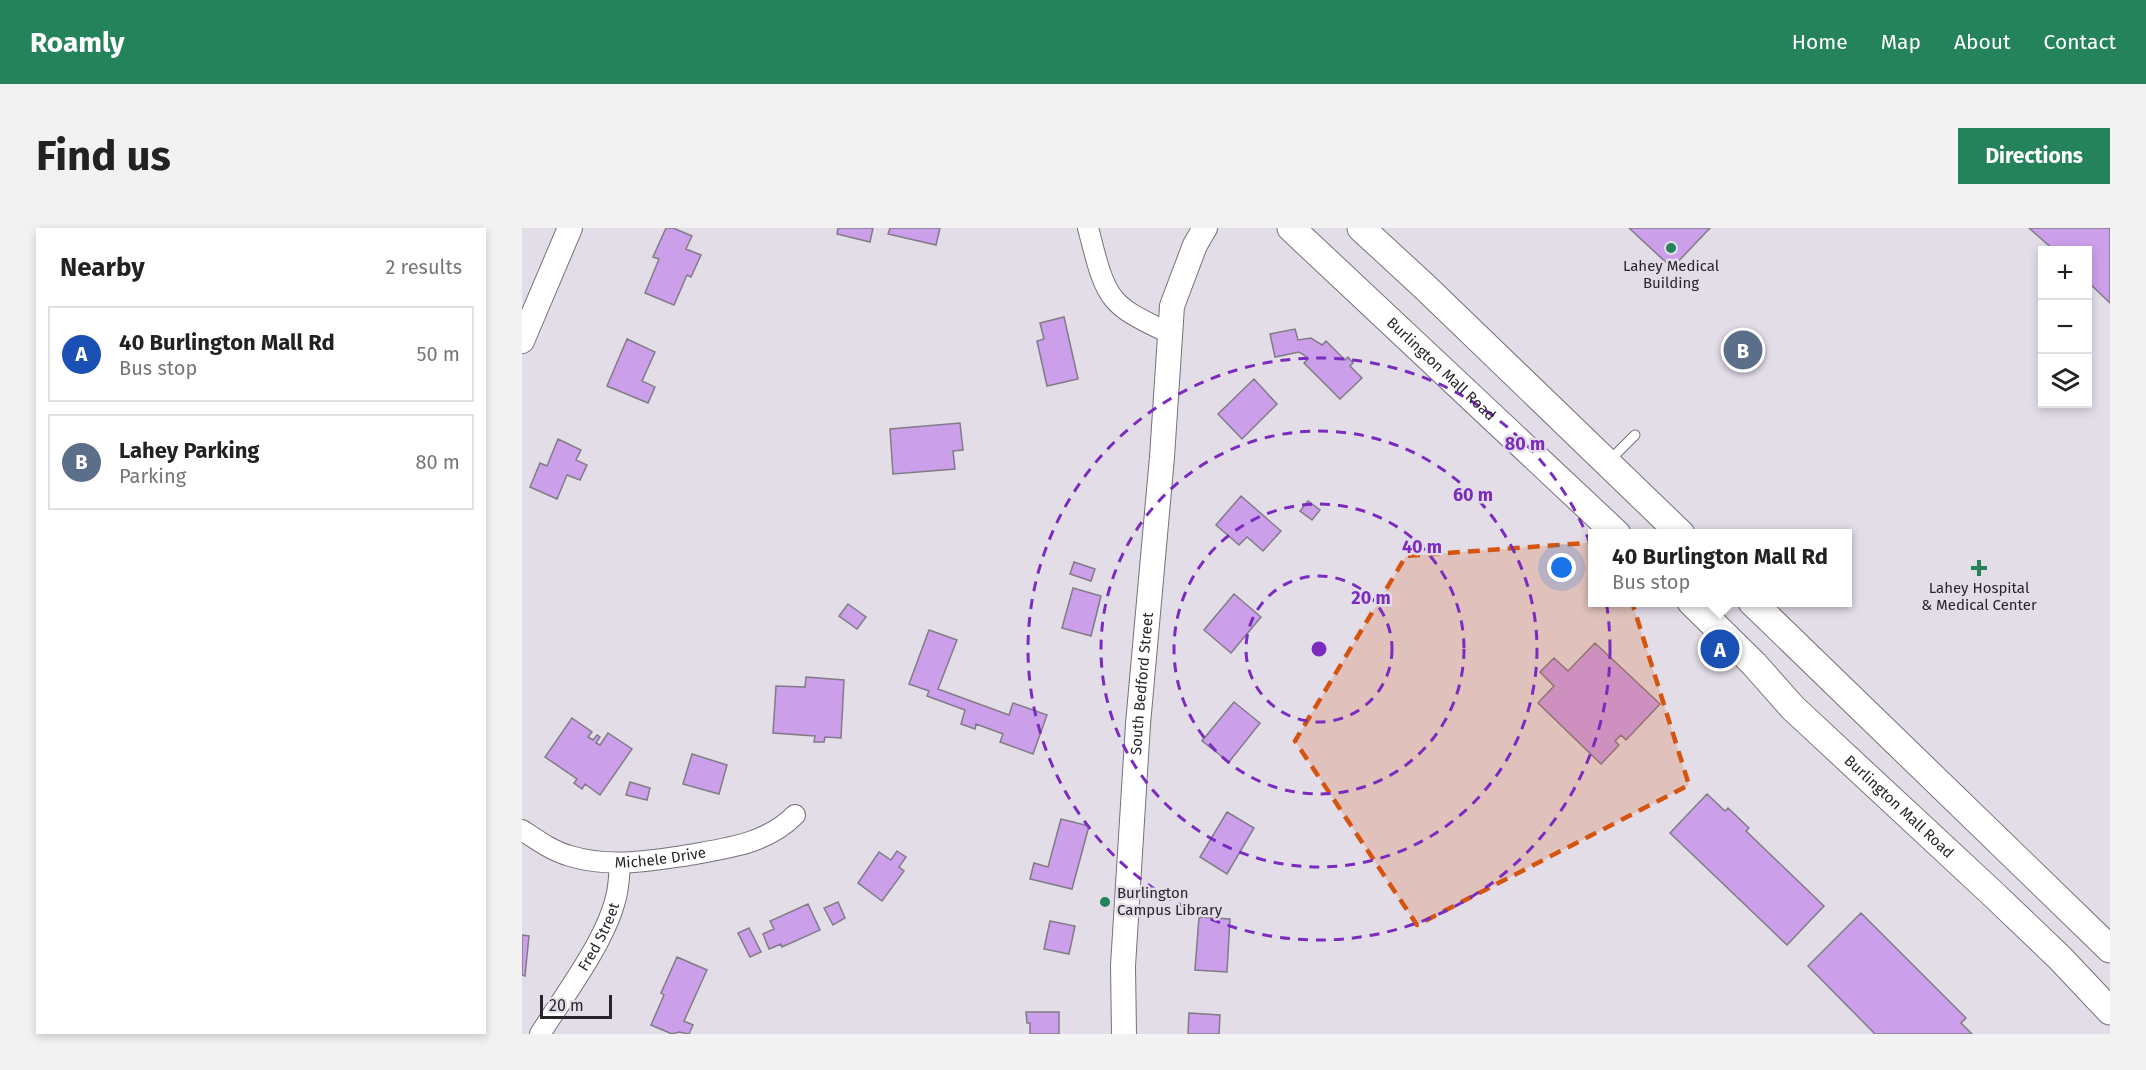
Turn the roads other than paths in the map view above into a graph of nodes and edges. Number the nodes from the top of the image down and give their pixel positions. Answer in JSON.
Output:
{"nodes":[{"id":1,"x":570,"y":228,"type":"edge"},
{"id":2,"x":1088,"y":228,"type":"edge"},
{"id":3,"x":1205,"y":228,"type":"edge"},
{"id":4,"x":1291,"y":228,"type":"edge"},
{"id":5,"x":1361,"y":228,"type":"edge"},
{"id":6,"x":1170,"y":334,"type":"junction"},
{"id":7,"x":522,"y":341,"type":"edge"},
{"id":8,"x":1635,"y":435,"type":"dead end"},
{"id":9,"x":1608,"y":463,"type":"junction"},
{"id":10,"x":1612,"y":529,"type":"edge"},
{"id":11,"x":1675,"y":529,"type":"edge"},
{"id":12,"x":1695,"y":607,"type":"edge"},
{"id":13,"x":1756,"y":607,"type":"edge"},
{"id":14,"x":795,"y":815,"type":"dead end"},
{"id":15,"x":522,"y":830,"type":"edge"},
{"id":16,"x":620,"y":864,"type":"junction"},
{"id":17,"x":2110,"y":949,"type":"edge"},
{"id":18,"x":2110,"y":1011,"type":"edge"},
{"id":19,"x":540,"y":1034,"type":"edge"},
{"id":20,"x":1124,"y":1034,"type":"edge"}],
"edges":[{"from":1,"to":7,"type":"street"},
{"from":2,"to":6,"type":"street"},
{"from":3,"to":6,"type":"street","name":"South Bedford Street"},
{"from":4,"to":10,"type":"main road","name":"Burlington Mall Road"},
{"from":5,"to":9,"type":"main road"},
{"from":6,"to":20,"type":"street","name":"South Bedford Street"},
{"from":8,"to":9,"type":"lane"},
{"from":9,"to":11,"type":"main road"},
{"from":12,"to":18,"type":"main road","name":"Burlington Mall Road"},
{"from":13,"to":17,"type":"main road"},
{"from":14,"to":16,"type":"street","name":"Michele Drive"},
{"from":15,"to":16,"type":"street","name":"Michele Drive"},
{"from":16,"to":19,"type":"street","name":"Fred Street"}]}
